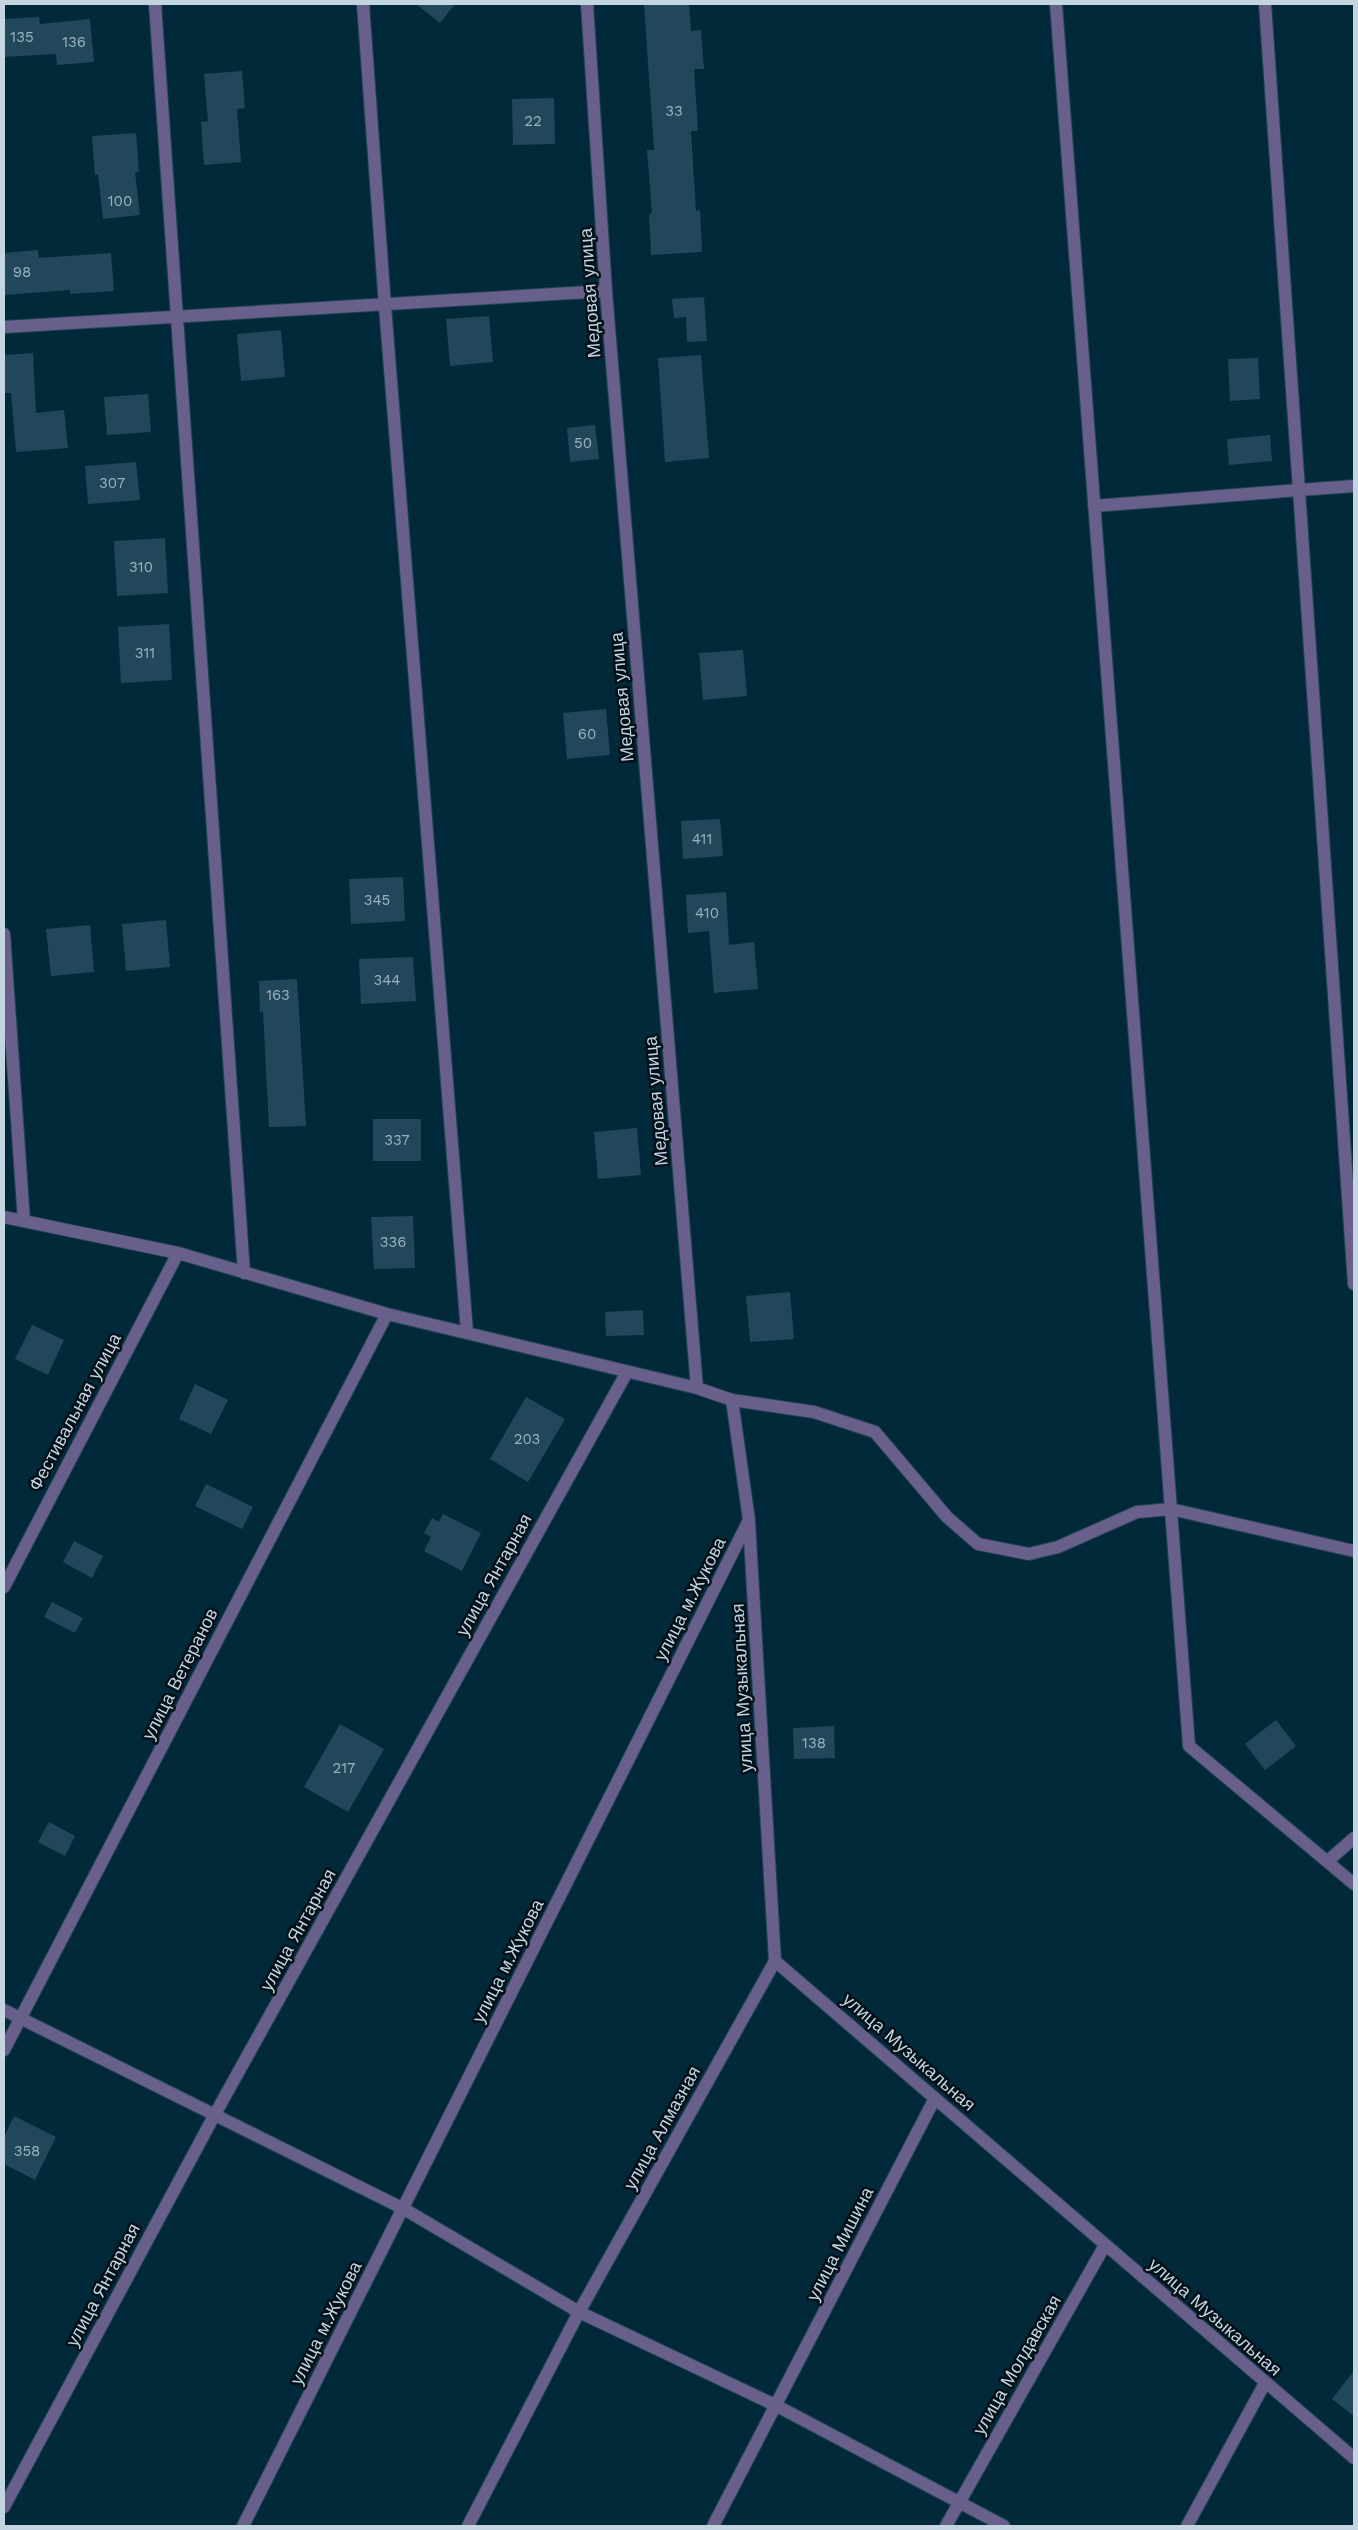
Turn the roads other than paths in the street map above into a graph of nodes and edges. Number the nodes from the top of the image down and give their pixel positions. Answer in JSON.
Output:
{"nodes":[{"id":1,"x":155,"y":4,"type":"edge"},
{"id":2,"x":363,"y":4,"type":"edge"},
{"id":3,"x":587,"y":4,"type":"edge"},
{"id":4,"x":1056,"y":4,"type":"edge"},
{"id":5,"x":1265,"y":4,"type":"edge"},
{"id":6,"x":606,"y":291,"type":"junction"},
{"id":7,"x":385,"y":306,"type":"junction"},
{"id":8,"x":178,"y":317,"type":"junction"},
{"id":9,"x":4,"y":327,"type":"edge"},
{"id":10,"x":1354,"y":486,"type":"edge"},
{"id":11,"x":1299,"y":490,"type":"junction"},
{"id":12,"x":1094,"y":506,"type":"junction"},
{"id":13,"x":4,"y":934,"type":"edge"},
{"id":14,"x":4,"y":1217,"type":"edge"},
{"id":15,"x":24,"y":1221,"type":"junction"},
{"id":16,"x":178,"y":1253,"type":"junction"},
{"id":17,"x":244,"y":1272,"type":"junction"},
{"id":18,"x":1354,"y":1284,"type":"edge"},
{"id":19,"x":387,"y":1314,"type":"junction"},
{"id":20,"x":467,"y":1332,"type":"junction"},
{"id":21,"x":627,"y":1372,"type":"junction"},
{"id":22,"x":697,"y":1388,"type":"junction"},
{"id":23,"x":732,"y":1400,"type":"junction"},
{"id":24,"x":1170,"y":1509,"type":"junction"},
{"id":25,"x":749,"y":1520,"type":"junction"},
{"id":26,"x":1354,"y":1551,"type":"edge"},
{"id":27,"x":4,"y":1587,"type":"edge"},
{"id":28,"x":1354,"y":1838,"type":"edge"},
{"id":29,"x":1329,"y":1860,"type":"junction"},
{"id":30,"x":1354,"y":1884,"type":"edge"},
{"id":31,"x":775,"y":1961,"type":"junction"},
{"id":32,"x":4,"y":2010,"type":"edge"},
{"id":33,"x":20,"y":2019,"type":"junction"},
{"id":34,"x":4,"y":2050,"type":"edge"},
{"id":35,"x":935,"y":2098,"type":"junction"},
{"id":36,"x":214,"y":2116,"type":"junction"},
{"id":37,"x":404,"y":2209,"type":"junction"},
{"id":38,"x":1105,"y":2245,"type":"junction"},
{"id":39,"x":579,"y":2312,"type":"junction"},
{"id":40,"x":1265,"y":2383,"type":"junction"},
{"id":41,"x":777,"y":2406,"type":"junction"},
{"id":42,"x":1354,"y":2458,"type":"edge"},
{"id":43,"x":959,"y":2503,"type":"junction"},
{"id":44,"x":4,"y":2507,"type":"edge"},
{"id":45,"x":243,"y":2526,"type":"edge"},
{"id":46,"x":468,"y":2526,"type":"edge"},
{"id":47,"x":713,"y":2526,"type":"edge"},
{"id":48,"x":946,"y":2526,"type":"edge"},
{"id":49,"x":1004,"y":2526,"type":"edge"},
{"id":50,"x":1187,"y":2526,"type":"edge"}],
"edges":[{"from":1,"to":8,"type":"street"},
{"from":2,"to":7,"type":"street"},
{"from":3,"to":6,"type":"street","name":"Медовая улица"},
{"from":4,"to":12,"type":"street"},
{"from":5,"to":11,"type":"street"},
{"from":6,"to":7,"type":"street"},
{"from":6,"to":22,"type":"street","name":"Медовая улица"},
{"from":7,"to":8,"type":"street"},
{"from":7,"to":20,"type":"street"},
{"from":8,"to":9,"type":"street"},
{"from":8,"to":17,"type":"street"},
{"from":10,"to":11,"type":"street"},
{"from":11,"to":12,"type":"street"},
{"from":11,"to":18,"type":"street"},
{"from":12,"to":24,"type":"street"},
{"from":13,"to":15,"type":"street"},
{"from":14,"to":15,"type":"street"},
{"from":15,"to":16,"type":"street"},
{"from":16,"to":17,"type":"street"},
{"from":16,"to":27,"type":"street","name":"Фестивальная улица"},
{"from":17,"to":19,"type":"street"},
{"from":19,"to":20,"type":"street"},
{"from":19,"to":33,"type":"street","name":"улица Ветеранов"},
{"from":20,"to":21,"type":"street"},
{"from":21,"to":22,"type":"street"},
{"from":21,"to":36,"type":"street","name":"улица Янтарная"},
{"from":22,"to":23,"type":"street"},
{"from":23,"to":24,"type":"street"},
{"from":23,"to":25,"type":"street"},
{"from":24,"to":26,"type":"street"},
{"from":24,"to":29,"type":"street"},
{"from":25,"to":31,"type":"street","name":"улица Музыкальная"},
{"from":25,"to":37,"type":"street","name":"улица м.Жукова"},
{"from":28,"to":29,"type":"street"},
{"from":29,"to":30,"type":"street"},
{"from":31,"to":35,"type":"street","name":"улица Музыкальная"},
{"from":31,"to":39,"type":"street","name":"улица Алмазная"},
{"from":32,"to":33,"type":"street"},
{"from":33,"to":34,"type":"street","name":"улица Ветеранов"},
{"from":33,"to":36,"type":"street"},
{"from":35,"to":38,"type":"street","name":"улица Музыкальная"},
{"from":35,"to":41,"type":"street","name":"улица Мишина"},
{"from":36,"to":37,"type":"street"},
{"from":36,"to":44,"type":"street","name":"улица Янтарная"},
{"from":37,"to":39,"type":"street"},
{"from":37,"to":45,"type":"street","name":"улица м.Жукова"},
{"from":38,"to":40,"type":"street","name":"улица Музыкальная"},
{"from":38,"to":43,"type":"street","name":"улица Молдавская"},
{"from":39,"to":41,"type":"street"},
{"from":39,"to":46,"type":"street","name":"улица Алмазная"},
{"from":40,"to":42,"type":"street","name":"улица Музыкальная"},
{"from":40,"to":50,"type":"street"},
{"from":41,"to":43,"type":"street"},
{"from":41,"to":47,"type":"street","name":"улица Мишина"},
{"from":43,"to":48,"type":"street","name":"улица Молдавская"},
{"from":43,"to":49,"type":"street"}]}
